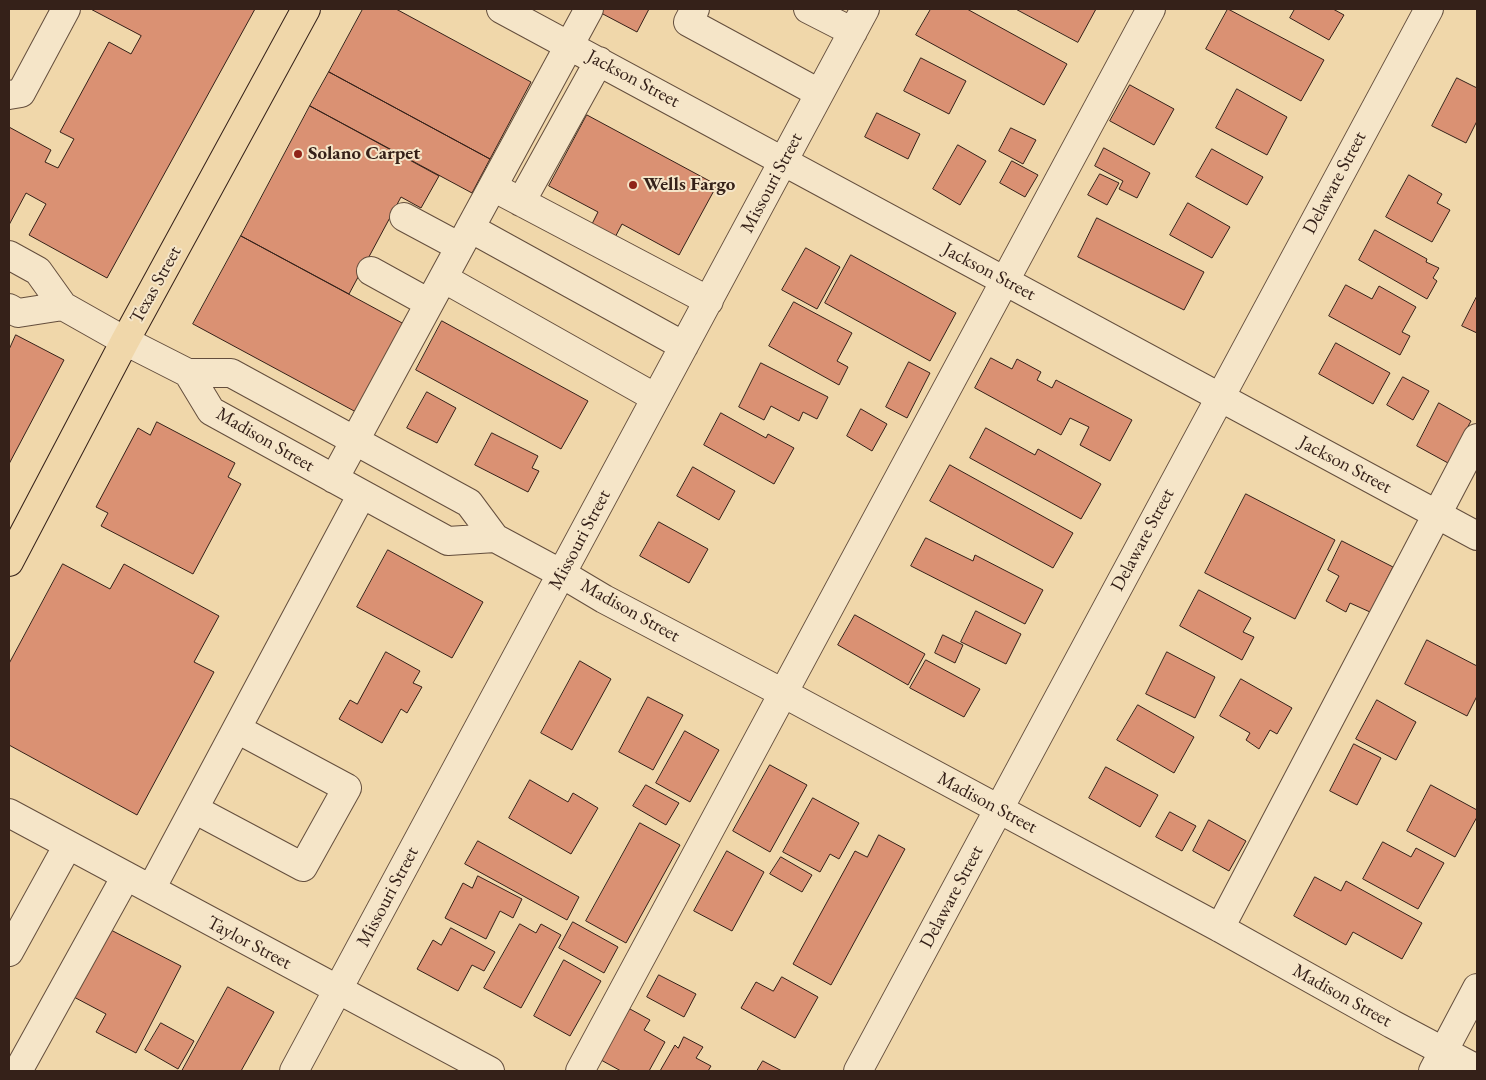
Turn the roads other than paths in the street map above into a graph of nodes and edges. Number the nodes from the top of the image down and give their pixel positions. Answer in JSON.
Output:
{"nodes":[{"id":1,"x":66,"y":9,"type":"edge"},
{"id":2,"x":306,"y":9,"type":"edge"},
{"id":3,"x":501,"y":9,"type":"edge"},
{"id":4,"x":589,"y":9,"type":"edge"},
{"id":5,"x":695,"y":9,"type":"edge"},
{"id":6,"x":808,"y":9,"type":"edge"},
{"id":7,"x":865,"y":9,"type":"edge"},
{"id":8,"x":1151,"y":9,"type":"edge"},
{"id":9,"x":1429,"y":9,"type":"edge"},
{"id":10,"x":852,"y":32,"type":"junction"},
{"id":11,"x":569,"y":45,"type":"junction"},
{"id":12,"x":599,"y":61,"type":"junction"},
{"id":13,"x":820,"y":93,"type":"junction"},
{"id":14,"x":9,"y":95,"type":"edge"},
{"id":15,"x":784,"y":161,"type":"junction"},
{"id":16,"x":493,"y":187,"type":"junction"},
{"id":17,"x":521,"y":202,"type":"junction"},
{"id":18,"x":404,"y":217,"type":"dead end"},
{"id":19,"x":465,"y":238,"type":"junction"},
{"id":20,"x":9,"y":255,"type":"edge"},
{"id":21,"x":371,"y":271,"type":"dead end"},
{"id":22,"x":443,"y":278,"type":"junction"},
{"id":23,"x":1005,"y":280,"type":"junction"},
{"id":24,"x":709,"y":300,"type":"junction"},
{"id":25,"x":429,"y":303,"type":"junction"},
{"id":26,"x":63,"y":306,"type":"junction"},
{"id":27,"x":9,"y":308,"type":"edge"},
{"id":28,"x":125,"y":342,"type":"junction"},
{"id":29,"x":684,"y":346,"type":"junction"},
{"id":30,"x":188,"y":373,"type":"junction"},
{"id":31,"x":656,"y":398,"type":"junction"},
{"id":32,"x":1220,"y":398,"type":"junction"},
{"id":33,"x":1477,"y":438,"type":"edge"},
{"id":34,"x":354,"y":441,"type":"junction"},
{"id":35,"x":334,"y":479,"type":"junction"},
{"id":36,"x":362,"y":494,"type":"junction"},
{"id":37,"x":1437,"y":514,"type":"junction"},
{"id":38,"x":1477,"y":536,"type":"edge"},
{"id":39,"x":494,"y":538,"type":"junction"},
{"id":40,"x":9,"y":562,"type":"edge"},
{"id":41,"x":562,"y":574,"type":"junction"},
{"id":42,"x":783,"y":693,"type":"junction"},
{"id":43,"x":237,"y":729,"type":"junction"},
{"id":44,"x":194,"y":809,"type":"junction"},
{"id":45,"x":998,"y":809,"type":"junction"},
{"id":46,"x":9,"y":814,"type":"edge"},
{"id":47,"x":68,"y":845,"type":"junction"},
{"id":48,"x":126,"y":876,"type":"junction"},
{"id":49,"x":151,"y":889,"type":"junction"},
{"id":50,"x":1220,"y":928,"type":"junction"},
{"id":51,"x":9,"y":952,"type":"edge"},
{"id":52,"x":1477,"y":988,"type":"edge"},
{"id":53,"x":338,"y":990,"type":"junction"},
{"id":54,"x":1438,"y":1061,"type":"edge"},
{"id":55,"x":1477,"y":1069,"type":"edge"},
{"id":56,"x":18,"y":1071,"type":"edge"},
{"id":57,"x":294,"y":1071,"type":"edge"},
{"id":58,"x":490,"y":1071,"type":"edge"},
{"id":59,"x":580,"y":1071,"type":"edge"},
{"id":60,"x":858,"y":1071,"type":"edge"}],
"edges":[{"from":1,"to":14,"type":"street"},
{"from":2,"to":28,"type":"main road","name":"Texas Street"},
{"from":3,"to":11,"type":"street","name":"Jackson Street"},
{"from":4,"to":11,"type":"street"},
{"from":5,"to":13,"type":"street"},
{"from":6,"to":10,"type":"street"},
{"from":7,"to":10,"type":"street","name":"Missouri Street"},
{"from":8,"to":23,"type":"street"},
{"from":9,"to":32,"type":"street","name":"Delaware Street"},
{"from":10,"to":13,"type":"street","name":"Missouri Street"},
{"from":11,"to":12,"type":"street","name":"Jackson Street"},
{"from":11,"to":16,"type":"street"},
{"from":12,"to":15,"type":"street","name":"Jackson Street"},
{"from":12,"to":17,"type":"street"},
{"from":13,"to":15,"type":"street","name":"Missouri Street"},
{"from":15,"to":23,"type":"street","name":"Jackson Street"},
{"from":15,"to":24,"type":"street","name":"Missouri Street"},
{"from":16,"to":17,"type":"street"},
{"from":16,"to":19,"type":"street"},
{"from":17,"to":24,"type":"street"},
{"from":18,"to":19,"type":"street"},
{"from":19,"to":22,"type":"street"},
{"from":19,"to":29,"type":"street"},
{"from":20,"to":26,"type":"street","name":"Madison Street"},
{"from":21,"to":25,"type":"street"},
{"from":22,"to":25,"type":"street"},
{"from":22,"to":31,"type":"street"},
{"from":23,"to":32,"type":"street","name":"Jackson Street"},
{"from":23,"to":42,"type":"street"},
{"from":24,"to":29,"type":"street","name":"Missouri Street"},
{"from":25,"to":34,"type":"street"},
{"from":26,"to":27,"type":"street"},
{"from":26,"to":28,"type":"street","name":"Madison Street"},
{"from":28,"to":30,"type":"street","name":"Madison Street"},
{"from":28,"to":40,"type":"main road","name":"Texas Street"},
{"from":29,"to":31,"type":"street","name":"Missouri Street"},
{"from":30,"to":34,"type":"street","name":"Madison Street"},
{"from":30,"to":35,"type":"street","name":"Madison Street"},
{"from":31,"to":41,"type":"street","name":"Missouri Street"},
{"from":32,"to":37,"type":"street","name":"Jackson Street"},
{"from":32,"to":45,"type":"street","name":"Delaware Street"},
{"from":33,"to":37,"type":"street"},
{"from":34,"to":35,"type":"street"},
{"from":34,"to":39,"type":"street","name":"Madison Street"},
{"from":35,"to":36,"type":"street","name":"Madison Street"},
{"from":36,"to":39,"type":"street","name":"Madison Street"},
{"from":36,"to":43,"type":"street"},
{"from":37,"to":38,"type":"street","name":"Jackson Street"},
{"from":37,"to":50,"type":"street"},
{"from":39,"to":41,"type":"street","name":"Madison Street"},
{"from":41,"to":42,"type":"street","name":"Madison Street"},
{"from":41,"to":53,"type":"street","name":"Missouri Street"},
{"from":42,"to":45,"type":"street","name":"Madison Street"},
{"from":42,"to":59,"type":"street"},
{"from":43,"to":44,"type":"street"},
{"from":43,"to":44,"type":"street"},
{"from":44,"to":49,"type":"street"},
{"from":45,"to":50,"type":"street","name":"Madison Street"},
{"from":45,"to":60,"type":"street","name":"Delaware Street"},
{"from":46,"to":47,"type":"street","name":"Taylor Street"},
{"from":47,"to":48,"type":"street","name":"Taylor Street"},
{"from":47,"to":51,"type":"street"},
{"from":48,"to":49,"type":"street","name":"Taylor Street"},
{"from":48,"to":56,"type":"street"},
{"from":49,"to":53,"type":"street","name":"Taylor Street"},
{"from":50,"to":54,"type":"street","name":"Madison Street"},
{"from":52,"to":54,"type":"street"},
{"from":53,"to":57,"type":"street","name":"Missouri Street"},
{"from":53,"to":58,"type":"street","name":"Taylor Street"},
{"from":54,"to":55,"type":"street","name":"Madison Street"}]}
